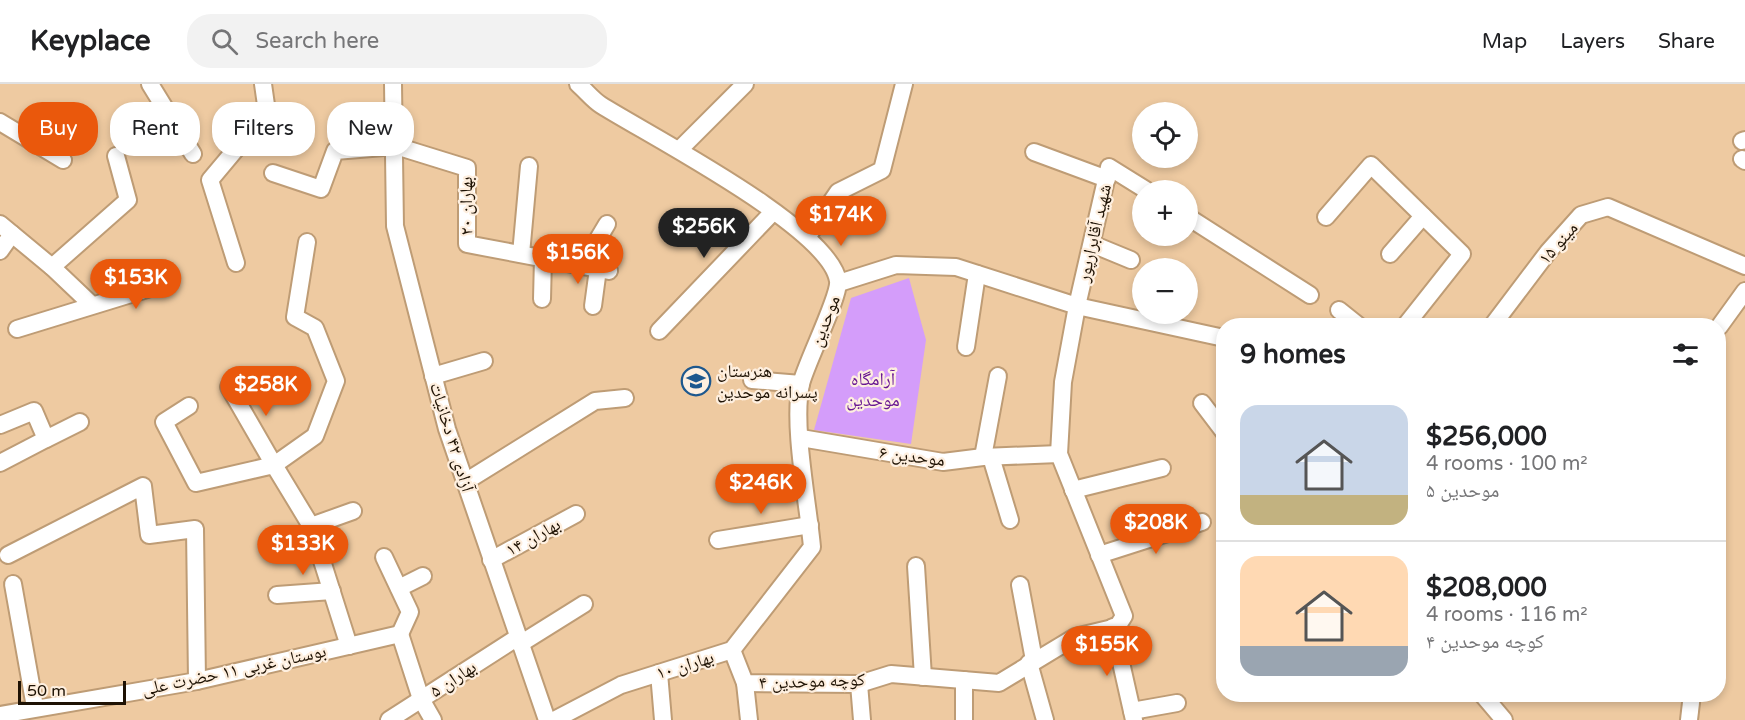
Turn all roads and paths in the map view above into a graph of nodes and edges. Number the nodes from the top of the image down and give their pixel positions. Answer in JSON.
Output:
{"nodes":[{"id":1,"x":150,"y":84,"type":"edge"},
{"id":2,"x":263,"y":84,"type":"edge"},
{"id":3,"x":393,"y":84,"type":"edge"},
{"id":4,"x":744,"y":84,"type":"edge"},
{"id":5,"x":904,"y":84,"type":"edge"},
{"id":6,"x":581,"y":85,"type":"edge"},
{"id":7,"x":161,"y":102,"type":"edge"},
{"id":8,"x":394,"y":102,"type":"edge"},
{"id":9,"x":0,"y":122,"type":"edge"},
{"id":10,"x":680,"y":149,"type":"junction"},
{"id":11,"x":414,"y":152,"type":"edge"},
{"id":12,"x":1034,"y":152,"type":"dead end"},
{"id":13,"x":116,"y":156,"type":"dead end"},
{"id":14,"x":333,"y":156,"type":"edge"},
{"id":15,"x":396,"y":156,"type":"edge"},
{"id":16,"x":63,"y":160,"type":"dead end"},
{"id":17,"x":530,"y":166,"type":"dead end"},
{"id":18,"x":273,"y":173,"type":"dead end"},
{"id":19,"x":1107,"y":178,"type":"junction"},
{"id":20,"x":1132,"y":181,"type":"edge"},
{"id":21,"x":773,"y":212,"type":"junction"},
{"id":22,"x":1423,"y":216,"type":"junction"},
{"id":23,"x":1326,"y":217,"type":"dead end"},
{"id":24,"x":607,"y":224,"type":"dead end"},
{"id":25,"x":1198,"y":224,"type":"edge"},
{"id":26,"x":6,"y":229,"type":"edge"},
{"id":27,"x":808,"y":236,"type":"junction"},
{"id":28,"x":307,"y":242,"type":"dead end"},
{"id":29,"x":1092,"y":244,"type":"junction"},
{"id":30,"x":0,"y":251,"type":"edge"},
{"id":31,"x":521,"y":254,"type":"junction"},
{"id":32,"x":1390,"y":254,"type":"dead end"},
{"id":33,"x":543,"y":258,"type":"junction"},
{"id":34,"x":1131,"y":260,"type":"dead end"},
{"id":35,"x":236,"y":263,"type":"dead end"},
{"id":36,"x":1745,"y":266,"type":"edge"},
{"id":37,"x":52,"y":267,"type":"junction"},
{"id":38,"x":596,"y":268,"type":"junction"},
{"id":39,"x":977,"y":274,"type":"junction"},
{"id":40,"x":170,"y":282,"type":"dead end"},
{"id":41,"x":839,"y":284,"type":"junction"},
{"id":42,"x":1745,"y":291,"type":"edge"},
{"id":43,"x":1310,"y":295,"type":"dead end"},
{"id":44,"x":542,"y":299,"type":"dead end"},
{"id":45,"x":92,"y":305,"type":"junction"},
{"id":46,"x":593,"y":306,"type":"dead end"},
{"id":47,"x":1077,"y":306,"type":"junction"},
{"id":48,"x":1339,"y":310,"type":"dead end"},
{"id":49,"x":1349,"y":318,"type":"edge"},
{"id":50,"x":1411,"y":318,"type":"edge"},
{"id":51,"x":1498,"y":318,"type":"edge"},
{"id":52,"x":1726,"y":318,"type":"edge"},
{"id":53,"x":17,"y":329,"type":"dead end"},
{"id":54,"x":659,"y":330,"type":"dead end"},
{"id":55,"x":1216,"y":336,"type":"edge"},
{"id":56,"x":966,"y":347,"type":"dead end"},
{"id":57,"x":484,"y":361,"type":"dead end"},
{"id":58,"x":433,"y":376,"type":"junction"},
{"id":59,"x":998,"y":376,"type":"dead end"},
{"id":60,"x":752,"y":380,"type":"dead end"},
{"id":61,"x":801,"y":384,"type":"junction"},
{"id":62,"x":229,"y":387,"type":"dead end"},
{"id":63,"x":625,"y":398,"type":"dead end"},
{"id":64,"x":1202,"y":403,"type":"dead end"},
{"id":65,"x":189,"y":406,"type":"dead end"},
{"id":66,"x":1216,"y":421,"type":"edge"},
{"id":67,"x":80,"y":422,"type":"dead end"},
{"id":68,"x":0,"y":425,"type":"edge"},
{"id":69,"x":801,"y":438,"type":"junction"},
{"id":70,"x":46,"y":439,"type":"junction"},
{"id":71,"x":1059,"y":454,"type":"junction"},
{"id":72,"x":987,"y":457,"type":"junction"},
{"id":73,"x":0,"y":463,"type":"edge"},
{"id":74,"x":274,"y":465,"type":"junction"},
{"id":75,"x":1162,"y":468,"type":"dead end"},
{"id":76,"x":465,"y":482,"type":"junction"},
{"id":77,"x":1073,"y":489,"type":"junction"},
{"id":78,"x":353,"y":511,"type":"dead end"},
{"id":79,"x":576,"y":514,"type":"dead end"},
{"id":80,"x":1010,"y":520,"type":"dead end"},
{"id":81,"x":1202,"y":522,"type":"dead end"},
{"id":82,"x":810,"y":525,"type":"junction"},
{"id":83,"x":311,"y":526,"type":"junction"},
{"id":84,"x":718,"y":540,"type":"dead end"},
{"id":85,"x":812,"y":547,"type":"joint"},
{"id":86,"x":8,"y":555,"type":"dead end"},
{"id":87,"x":1099,"y":555,"type":"junction"},
{"id":88,"x":384,"y":557,"type":"dead end"},
{"id":89,"x":491,"y":560,"type":"junction"},
{"id":90,"x":916,"y":566,"type":"dead end"},
{"id":91,"x":423,"y":576,"type":"dead end"},
{"id":92,"x":14,"y":584,"type":"dead end"},
{"id":93,"x":1020,"y":585,"type":"dead end"},
{"id":94,"x":399,"y":588,"type":"junction"},
{"id":95,"x":332,"y":591,"type":"junction"},
{"id":96,"x":277,"y":595,"type":"dead end"},
{"id":97,"x":584,"y":604,"type":"dead end"},
{"id":98,"x":1115,"y":627,"type":"junction"},
{"id":99,"x":400,"y":634,"type":"junction"},
{"id":100,"x":519,"y":640,"type":"junction"},
{"id":101,"x":349,"y":646,"type":"junction"},
{"id":102,"x":732,"y":650,"type":"junction"},
{"id":103,"x":1032,"y":662,"type":"junction"},
{"id":104,"x":659,"y":673,"type":"junction"},
{"id":105,"x":923,"y":677,"type":"junction"},
{"id":106,"x":964,"y":680,"type":"junction"},
{"id":107,"x":198,"y":681,"type":"junction"},
{"id":108,"x":744,"y":683,"type":"junction"},
{"id":109,"x":859,"y":684,"type":"junction"},
{"id":110,"x":421,"y":699,"type":"junction"},
{"id":111,"x":1489,"y":702,"type":"edge"},
{"id":112,"x":1691,"y":702,"type":"edge"},
{"id":113,"x":1177,"y":703,"type":"dead end"},
{"id":114,"x":35,"y":707,"type":"junction"},
{"id":115,"x":0,"y":715,"type":"edge"},
{"id":116,"x":1133,"y":715,"type":"edge"},
{"id":117,"x":389,"y":720,"type":"edge"},
{"id":118,"x":433,"y":720,"type":"edge"},
{"id":119,"x":547,"y":720,"type":"edge"},
{"id":120,"x":554,"y":720,"type":"edge"},
{"id":121,"x":663,"y":720,"type":"edge"},
{"id":122,"x":749,"y":720,"type":"edge"},
{"id":123,"x":862,"y":720,"type":"edge"},
{"id":124,"x":963,"y":720,"type":"edge"},
{"id":125,"x":1045,"y":720,"type":"edge"},
{"id":126,"x":1504,"y":720,"type":"edge"},
{"id":127,"x":1689,"y":720,"type":"edge"}],
"edges":[{"from":1,"to":7,"type":"street"},
{"from":2,"to":35,"type":"street"},
{"from":3,"to":8,"type":"street","name":"آزادی ۴۲ دخانیات"},
{"from":4,"to":10,"type":"street"},
{"from":5,"to":27,"type":"street"},
{"from":6,"to":10,"type":"street","name":"موحدین"},
{"from":9,"to":16,"type":"street"},
{"from":10,"to":21,"type":"street","name":"موحدین"},
{"from":11,"to":31,"type":"street","name":"بهاران ۲۰"},
{"from":12,"to":19,"type":"street"},
{"from":13,"to":37,"type":"street"},
{"from":14,"to":18,"type":"street"},
{"from":15,"to":58,"type":"street","name":"آزادی ۴۲ دخانیات"},
{"from":17,"to":31,"type":"street"},
{"from":19,"to":20,"type":"street","name":"شهید آقابرارپور"},
{"from":19,"to":29,"type":"street","name":"شهید آقابرارپور"},
{"from":21,"to":27,"type":"street","name":"موحدین"},
{"from":21,"to":54,"type":"street"},
{"from":22,"to":23,"type":"street"},
{"from":22,"to":32,"type":"street"},
{"from":22,"to":50,"type":"street"},
{"from":24,"to":38,"type":"street"},
{"from":25,"to":43,"type":"street"},
{"from":26,"to":30,"type":"street"},
{"from":26,"to":37,"type":"street"},
{"from":27,"to":41,"type":"street","name":"موحدین"},
{"from":28,"to":74,"type":"street"},
{"from":29,"to":34,"type":"street"},
{"from":29,"to":47,"type":"street","name":"شهید آقابرارپور"},
{"from":31,"to":33,"type":"street","name":"بهاران ۲۰"},
{"from":33,"to":38,"type":"street","name":"بهاران ۲۰"},
{"from":33,"to":44,"type":"street"},
{"from":36,"to":51,"type":"street","name":"مینو ۱۵"},
{"from":37,"to":45,"type":"street"},
{"from":38,"to":46,"type":"street"},
{"from":39,"to":41,"type":"street"},
{"from":39,"to":47,"type":"street"},
{"from":39,"to":56,"type":"street"},
{"from":40,"to":45,"type":"street"},
{"from":41,"to":61,"type":"street","name":"موحدین"},
{"from":42,"to":52,"type":"street"},
{"from":45,"to":53,"type":"street"},
{"from":47,"to":55,"type":"street"},
{"from":47,"to":71,"type":"street","name":"شهید آقابرارپور"},
{"from":48,"to":49,"type":"street"},
{"from":57,"to":58,"type":"street"},
{"from":58,"to":76,"type":"street","name":"آزادی ۴۲ دخانیات"},
{"from":59,"to":72,"type":"street"},
{"from":60,"to":61,"type":"street"},
{"from":61,"to":69,"type":"street","name":"موحدین"},
{"from":62,"to":74,"type":"street"},
{"from":63,"to":76,"type":"street"},
{"from":64,"to":66,"type":"street"},
{"from":65,"to":74,"type":"street"},
{"from":67,"to":70,"type":"street"},
{"from":68,"to":70,"type":"street"},
{"from":69,"to":72,"type":"street","name":"موحدین ۶"},
{"from":69,"to":82,"type":"street","name":"موحدین"},
{"from":70,"to":73,"type":"street"},
{"from":71,"to":72,"type":"street","name":"موحدین ۶"},
{"from":71,"to":77,"type":"street"},
{"from":72,"to":80,"type":"street"},
{"from":74,"to":83,"type":"street"},
{"from":75,"to":77,"type":"street"},
{"from":76,"to":89,"type":"street","name":"آزادی ۴۲ دخانیات"},
{"from":77,"to":87,"type":"street"},
{"from":78,"to":83,"type":"street"},
{"from":79,"to":89,"type":"street","name":"بهاران ۱۴"},
{"from":81,"to":87,"type":"street"},
{"from":82,"to":84,"type":"street"},
{"from":82,"to":85,"type":"street","name":"موحدین"},
{"from":83,"to":95,"type":"street"},
{"from":85,"to":102,"type":"street","name":"بهاران ۱۰"},
{"from":86,"to":107,"type":"street"},
{"from":87,"to":98,"type":"street"},
{"from":88,"to":94,"type":"street"},
{"from":89,"to":100,"type":"street","name":"آزادی ۴۲ دخانیات"},
{"from":90,"to":105,"type":"street"},
{"from":91,"to":94,"type":"street"},
{"from":92,"to":114,"type":"street"},
{"from":93,"to":103,"type":"street"},
{"from":94,"to":99,"type":"street"},
{"from":95,"to":96,"type":"street"},
{"from":95,"to":101,"type":"street"},
{"from":97,"to":100,"type":"street","name":"بهاران ۵"},
{"from":98,"to":103,"type":"street","name":"کوچه موحدین ۴"},
{"from":98,"to":116,"type":"street"},
{"from":99,"to":101,"type":"street","name":"بوستان غربی ۱۱ حضرت علی"},
{"from":99,"to":110,"type":"street"},
{"from":100,"to":110,"type":"street","name":"بهاران ۵"},
{"from":100,"to":119,"type":"street","name":"آزادی ۴۲ دخانیات"},
{"from":101,"to":107,"type":"street","name":"بوستان غربی ۱۱ حضرت علی"},
{"from":102,"to":104,"type":"street","name":"بهاران ۱۰"},
{"from":102,"to":108,"type":"street","name":"کوچه موحدین ۴"},
{"from":103,"to":106,"type":"street","name":"کوچه موحدین ۴"},
{"from":103,"to":125,"type":"street"},
{"from":104,"to":120,"type":"street","name":"بهاران ۱۰"},
{"from":104,"to":121,"type":"street"},
{"from":105,"to":106,"type":"street","name":"کوچه موحدین ۴"},
{"from":105,"to":109,"type":"street","name":"کوچه موحدین ۴"},
{"from":106,"to":124,"type":"street"},
{"from":107,"to":114,"type":"street","name":"بوستان غربی ۱۱ حضرت علی"},
{"from":108,"to":109,"type":"street","name":"کوچه موحدین ۴"},
{"from":108,"to":122,"type":"street"},
{"from":109,"to":123,"type":"street"},
{"from":110,"to":117,"type":"street","name":"بهاران ۵"},
{"from":110,"to":118,"type":"street"},
{"from":111,"to":126,"type":"street"},
{"from":112,"to":127,"type":"street"},
{"from":113,"to":116,"type":"street"},
{"from":114,"to":115,"type":"street","name":"بوستان غربی ۱۱ حضرت علی"}]}
